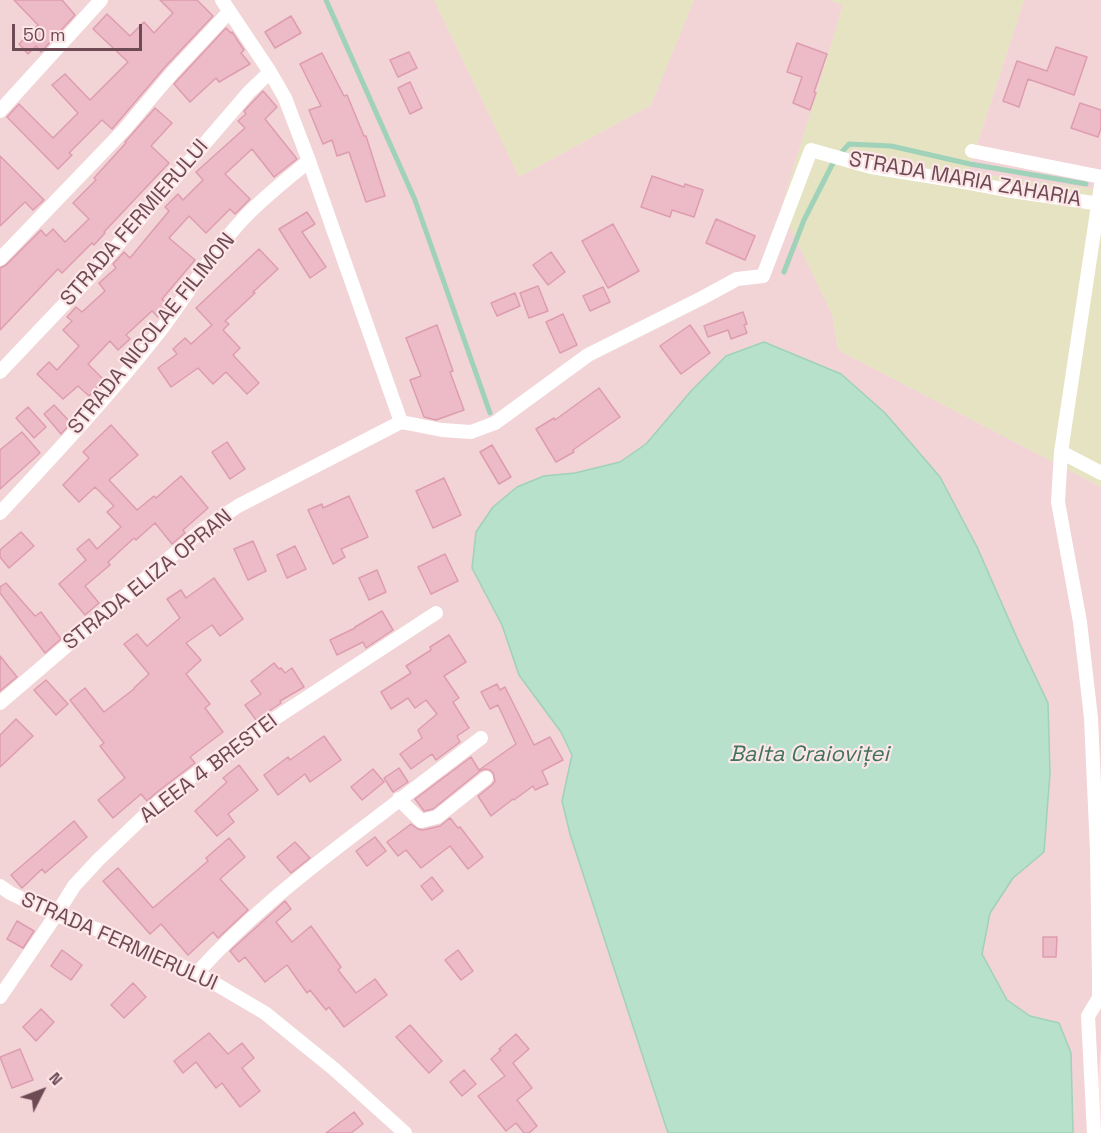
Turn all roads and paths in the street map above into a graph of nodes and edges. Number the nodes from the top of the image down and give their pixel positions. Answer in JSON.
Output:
{"nodes":[{"id":1,"x":100,"y":0,"type":"edge"},
{"id":2,"x":226,"y":6,"type":"edge"},
{"id":3,"x":270,"y":72,"type":"junction"},
{"id":4,"x":0,"y":111,"type":"edge"},
{"id":5,"x":972,"y":152,"type":"dead end"},
{"id":6,"x":309,"y":160,"type":"junction"},
{"id":7,"x":1101,"y":177,"type":"edge"},
{"id":8,"x":1101,"y":185,"type":"edge"},
{"id":9,"x":1099,"y":204,"type":"edge"},
{"id":10,"x":0,"y":260,"type":"edge"},
{"id":11,"x":0,"y":372,"type":"edge"},
{"id":12,"x":401,"y":422,"type":"junction"},
{"id":13,"x":1061,"y":452,"type":"junction"},
{"id":14,"x":1101,"y":473,"type":"edge"},
{"id":15,"x":0,"y":513,"type":"edge"},
{"id":16,"x":436,"y":613,"type":"dead end"},
{"id":17,"x":0,"y":704,"type":"edge"},
{"id":18,"x":1096,"y":724,"type":"edge"},
{"id":19,"x":481,"y":738,"type":"dead end"},
{"id":20,"x":486,"y":778,"type":"dead end"},
{"id":21,"x":399,"y":800,"type":"junction"},
{"id":22,"x":0,"y":886,"type":"edge"},
{"id":23,"x":56,"y":915,"type":"junction"},
{"id":24,"x":197,"y":973,"type":"junction"},
{"id":25,"x":0,"y":997,"type":"edge"},
{"id":26,"x":405,"y":1133,"type":"edge"},
{"id":27,"x":1094,"y":1133,"type":"edge"}],
"edges":[{"from":1,"to":4,"type":"street"},
{"from":2,"to":3,"type":"street"},
{"from":2,"to":10,"type":"street"},
{"from":3,"to":6,"type":"street"},
{"from":3,"to":11,"type":"street","name":"STRADA FERMIERULUI"},
{"from":5,"to":7,"type":"street"},
{"from":6,"to":12,"type":"street"},
{"from":6,"to":15,"type":"street","name":"STRADA NICOLAE FILIMON"},
{"from":8,"to":9,"type":"street"},
{"from":9,"to":12,"type":"street","name":"STRADA MARIA ZAHARIA"},
{"from":9,"to":13,"type":"street"},
{"from":12,"to":17,"type":"street","name":"STRADA ELIZA OPRAN"},
{"from":13,"to":14,"type":"street"},
{"from":13,"to":18,"type":"street"},
{"from":16,"to":23,"type":"street","name":"ALEEA 4 BRESTEI"},
{"from":18,"to":27,"type":"street"},
{"from":19,"to":21,"type":"street"},
{"from":20,"to":21,"type":"street"},
{"from":21,"to":24,"type":"street"},
{"from":22,"to":23,"type":"street","name":"STRADA FERMIERULUI"},
{"from":23,"to":24,"type":"street","name":"STRADA FERMIERULUI"},
{"from":23,"to":25,"type":"street","name":"ALEEA 4 BRESTEI"},
{"from":24,"to":26,"type":"street","name":"STRADA FERMIERULUI"}]}
